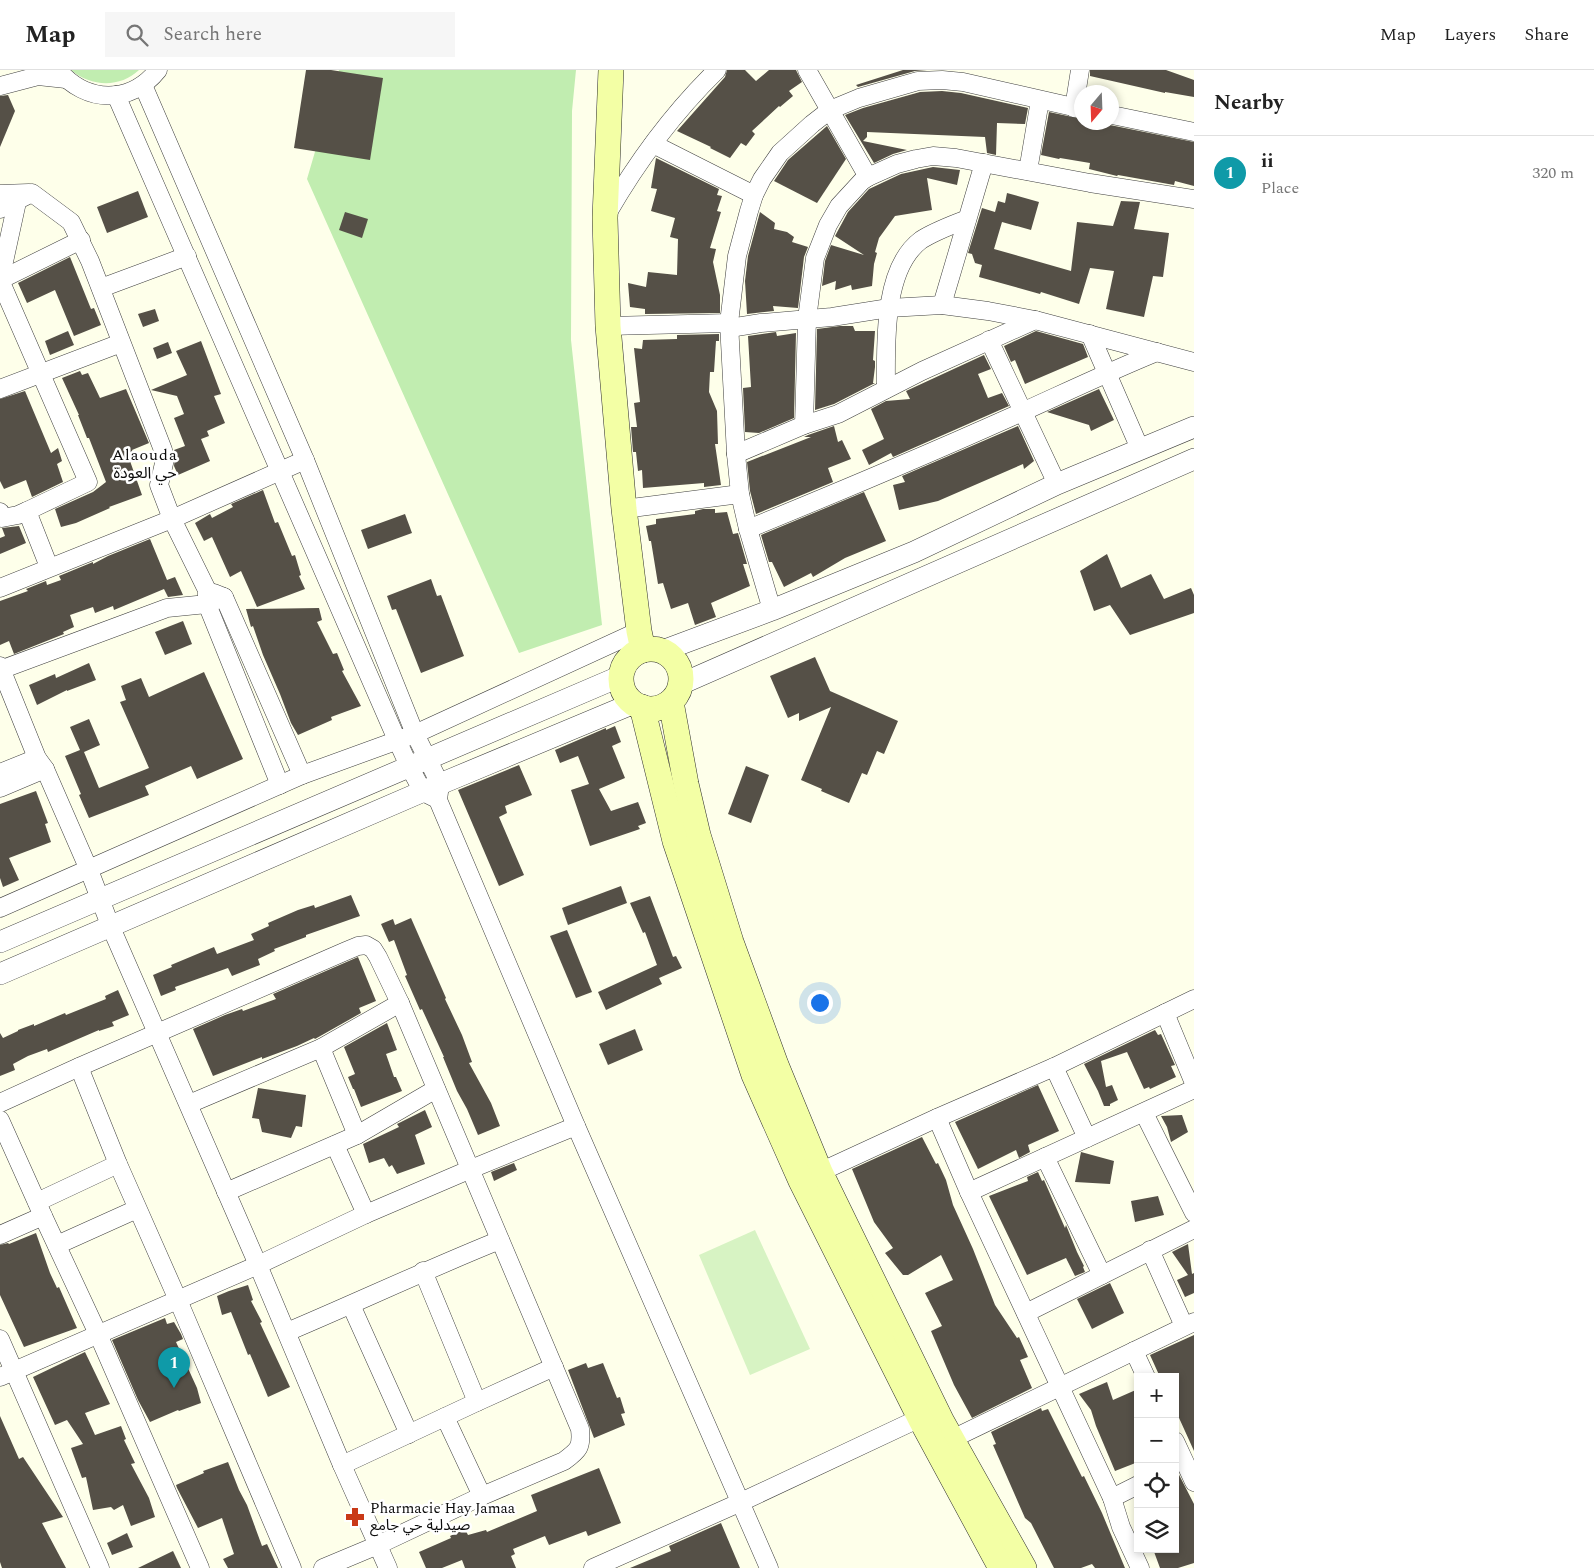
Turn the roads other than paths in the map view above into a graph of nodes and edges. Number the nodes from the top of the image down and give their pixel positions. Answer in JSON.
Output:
{"nodes":[{"id":1,"x":14,"y":70,"type":"edge"},
{"id":2,"x":158,"y":70,"type":"edge"},
{"id":3,"x":611,"y":70,"type":"edge"},
{"id":4,"x":717,"y":70,"type":"edge"},
{"id":5,"x":807,"y":70,"type":"edge"},
{"id":6,"x":1080,"y":70,"type":"edge"},
{"id":7,"x":62,"y":75,"type":"edge"},
{"id":8,"x":946,"y":75,"type":"edge"},
{"id":9,"x":0,"y":80,"type":"edge"},
{"id":10,"x":143,"y":85,"type":"junction"},
{"id":11,"x":1079,"y":85,"type":"edge"},
{"id":12,"x":0,"y":86,"type":"edge"},
{"id":13,"x":116,"y":95,"type":"junction"},
{"id":14,"x":1040,"y":100,"type":"junction"},
{"id":15,"x":1074,"y":107,"type":"edge"},
{"id":16,"x":830,"y":110,"type":"junction"},
{"id":17,"x":1119,"y":116,"type":"edge"},
{"id":18,"x":1194,"y":132,"type":"edge"},
{"id":19,"x":654,"y":144,"type":"junction"},
{"id":20,"x":984,"y":163,"type":"junction"},
{"id":21,"x":1028,"y":171,"type":"junction"},
{"id":22,"x":868,"y":177,"type":"junction"},
{"id":23,"x":32,"y":193,"type":"junction"},
{"id":24,"x":0,"y":194,"type":"edge"},
{"id":25,"x":754,"y":195,"type":"junction"},
{"id":26,"x":1194,"y":198,"type":"edge"},
{"id":27,"x":17,"y":202,"type":"junction"},
{"id":28,"x":0,"y":209,"type":"edge"},
{"id":29,"x":605,"y":218,"type":"junction"},
{"id":30,"x":967,"y":219,"type":"junction"},
{"id":31,"x":81,"y":240,"type":"junction"},
{"id":32,"x":186,"y":256,"type":"junction"},
{"id":33,"x":0,"y":280,"type":"edge"},
{"id":34,"x":101,"y":288,"type":"junction"},
{"id":35,"x":942,"y":305,"type":"junction"},
{"id":36,"x":889,"y":308,"type":"junction"},
{"id":37,"x":807,"y":319,"type":"junction"},
{"id":38,"x":1034,"y":320,"type":"junction"},
{"id":39,"x":729,"y":323,"type":"junction"},
{"id":40,"x":608,"y":326,"type":"junction"},
{"id":41,"x":1090,"y":334,"type":"junction"},
{"id":42,"x":989,"y":340,"type":"junction"},
{"id":43,"x":122,"y":343,"type":"junction"},
{"id":44,"x":1157,"y":352,"type":"junction"},
{"id":45,"x":1194,"y":362,"type":"edge"},
{"id":46,"x":1107,"y":372,"type":"junction"},
{"id":47,"x":41,"y":373,"type":"junction"},
{"id":48,"x":0,"y":389,"type":"edge"},
{"id":49,"x":886,"y":389,"type":"junction"},
{"id":50,"x":1023,"y":412,"type":"junction"},
{"id":51,"x":804,"y":425,"type":"junction"},
{"id":52,"x":1194,"y":427,"type":"edge"},
{"id":53,"x":1140,"y":449,"type":"junction"},
{"id":54,"x":736,"y":454,"type":"junction"},
{"id":55,"x":1194,"y":459,"type":"edge"},
{"id":56,"x":305,"y":460,"type":"junction"},
{"id":57,"x":280,"y":472,"type":"junction"},
{"id":58,"x":1057,"y":484,"type":"junction"},
{"id":59,"x":740,"y":494,"type":"junction"},
{"id":60,"x":624,"y":509,"type":"junction"},
{"id":61,"x":27,"y":511,"type":"junction"},
{"id":62,"x":0,"y":512,"type":"edge"},
{"id":63,"x":172,"y":519,"type":"junction"},
{"id":64,"x":748,"y":530,"type":"junction"},
{"id":65,"x":49,"y":567,"type":"junction"},
{"id":66,"x":0,"y":588,"type":"edge"},
{"id":67,"x":207,"y":597,"type":"junction"},
{"id":68,"x":772,"y":610,"type":"junction"},
{"id":69,"x":648,"y":644,"type":"junction"},
{"id":70,"x":1,"y":668,"type":"edge"},
{"id":71,"x":621,"y":676,"type":"junction"},
{"id":72,"x":676,"y":693,"type":"junction"},
{"id":73,"x":638,"y":705,"type":"junction"},
{"id":74,"x":415,"y":734,"type":"junction"},
{"id":75,"x":397,"y":740,"type":"junction"},
{"id":76,"x":418,"y":762,"type":"junction"},
{"id":77,"x":41,"y":763,"type":"junction"},
{"id":78,"x":0,"y":773,"type":"edge"},
{"id":79,"x":302,"y":775,"type":"junction"},
{"id":80,"x":280,"y":785,"type":"junction"},
{"id":81,"x":0,"y":788,"type":"edge"},
{"id":82,"x":433,"y":792,"type":"junction"},
{"id":83,"x":89,"y":870,"type":"junction"},
{"id":84,"x":100,"y":899,"type":"junction"},
{"id":85,"x":0,"y":908,"type":"edge"},
{"id":86,"x":110,"y":925,"type":"junction"},
{"id":87,"x":0,"y":942,"type":"edge"},
{"id":88,"x":0,"y":974,"type":"edge"},
{"id":89,"x":1194,"y":999,"type":"edge"},
{"id":90,"x":400,"y":1003,"type":"junction"},
{"id":91,"x":1165,"y":1013,"type":"junction"},
{"id":92,"x":157,"y":1033,"type":"junction"},
{"id":93,"x":322,"y":1048,"type":"junction"},
{"id":94,"x":79,"y":1067,"type":"junction"},
{"id":95,"x":1054,"y":1067,"type":"junction"},
{"id":96,"x":1194,"y":1083,"type":"edge"},
{"id":97,"x":436,"y":1089,"type":"junction"},
{"id":98,"x":1194,"y":1090,"type":"edge"},
{"id":99,"x":0,"y":1103,"type":"edge"},
{"id":100,"x":189,"y":1104,"type":"junction"},
{"id":101,"x":1144,"y":1113,"type":"junction"},
{"id":102,"x":937,"y":1118,"type":"junction"},
{"id":103,"x":0,"y":1120,"type":"edge"},
{"id":104,"x":576,"y":1126,"type":"junction"},
{"id":105,"x":357,"y":1135,"type":"junction"},
{"id":106,"x":1087,"y":1138,"type":"junction"},
{"id":107,"x":335,"y":1144,"type":"junction"},
{"id":108,"x":1045,"y":1157,"type":"junction"},
{"id":109,"x":118,"y":1164,"type":"junction"},
{"id":110,"x":471,"y":1169,"type":"junction"},
{"id":111,"x":820,"y":1172,"type":"junction"},
{"id":112,"x":226,"y":1192,"type":"junction"},
{"id":113,"x":969,"y":1192,"type":"junction"},
{"id":114,"x":40,"y":1209,"type":"junction"},
{"id":115,"x":137,"y":1209,"type":"junction"},
{"id":116,"x":1194,"y":1213,"type":"edge"},
{"id":117,"x":366,"y":1214,"type":"junction"},
{"id":118,"x":1194,"y":1229,"type":"edge"},
{"id":119,"x":0,"y":1235,"type":"edge"},
{"id":120,"x":500,"y":1240,"type":"junction"},
{"id":121,"x":56,"y":1244,"type":"junction"},
{"id":122,"x":1150,"y":1250,"type":"junction"},
{"id":123,"x":258,"y":1265,"type":"junction"},
{"id":124,"x":423,"y":1271,"type":"junction"},
{"id":125,"x":1102,"y":1275,"type":"junction"},
{"id":126,"x":178,"y":1300,"type":"junction"},
{"id":127,"x":351,"y":1304,"type":"junction"},
{"id":128,"x":1026,"y":1313,"type":"junction"},
{"id":129,"x":1189,"y":1324,"type":"edge"},
{"id":130,"x":287,"y":1332,"type":"junction"},
{"id":131,"x":98,"y":1334,"type":"junction"},
{"id":132,"x":0,"y":1339,"type":"edge"},
{"id":133,"x":1134,"y":1351,"type":"junction"},
{"id":134,"x":554,"y":1367,"type":"junction"},
{"id":135,"x":1144,"y":1373,"type":"edge"},
{"id":136,"x":7,"y":1374,"type":"edge"},
{"id":137,"x":1061,"y":1386,"type":"junction"},
{"id":138,"x":477,"y":1402,"type":"junction"},
{"id":139,"x":445,"y":1417,"type":"junction"},
{"id":140,"x":920,"y":1418,"type":"junction"},
{"id":141,"x":409,"y":1434,"type":"junction"},
{"id":142,"x":952,"y":1439,"type":"junction"},
{"id":143,"x":1179,"y":1450,"type":"edge"},
{"id":144,"x":1185,"y":1464,"type":"edge"},
{"id":145,"x":342,"y":1465,"type":"junction"},
{"id":146,"x":1194,"y":1482,"type":"edge"},
{"id":147,"x":1134,"y":1488,"type":"edge"},
{"id":148,"x":482,"y":1496,"type":"junction"},
{"id":149,"x":1112,"y":1498,"type":"junction"},
{"id":150,"x":740,"y":1502,"type":"junction"},
{"id":151,"x":378,"y":1545,"type":"junction"},
{"id":152,"x":100,"y":1568,"type":"edge"},
{"id":153,"x":200,"y":1568,"type":"edge"},
{"id":154,"x":292,"y":1568,"type":"edge"},
{"id":155,"x":323,"y":1568,"type":"edge"},
{"id":156,"x":388,"y":1568,"type":"edge"},
{"id":157,"x":593,"y":1568,"type":"edge"},
{"id":158,"x":769,"y":1568,"type":"edge"},
{"id":159,"x":1001,"y":1568,"type":"edge"},
{"id":160,"x":1024,"y":1568,"type":"edge"},
{"id":161,"x":1140,"y":1568,"type":"edge"}],
"edges":[{"from":1,"to":9,"type":"street"},
{"from":2,"to":10,"type":"street"},
{"from":3,"to":29,"type":"main road"},
{"from":4,"to":19,"type":"street"},
{"from":5,"to":16,"type":"street"},
{"from":6,"to":11,"type":"street"},
{"from":7,"to":12,"type":"street"},
{"from":7,"to":13,"type":"street"},
{"from":8,"to":14,"type":"street"},
{"from":8,"to":16,"type":"street"},
{"from":10,"to":13,"type":"street"},
{"from":10,"to":56,"type":"street"},
{"from":13,"to":32,"type":"street"},
{"from":14,"to":15,"type":"street"},
{"from":14,"to":21,"type":"street"},
{"from":16,"to":22,"type":"street"},
{"from":16,"to":25,"type":"street"},
{"from":17,"to":18,"type":"street"},
{"from":19,"to":25,"type":"street"},
{"from":19,"to":29,"type":"street"},
{"from":20,"to":21,"type":"street"},
{"from":20,"to":22,"type":"street"},
{"from":20,"to":30,"type":"street"},
{"from":21,"to":26,"type":"street"},
{"from":22,"to":37,"type":"street"},
{"from":23,"to":24,"type":"street"},
{"from":23,"to":27,"type":"street"},
{"from":23,"to":31,"type":"street"},
{"from":25,"to":39,"type":"street"},
{"from":27,"to":28,"type":"street"},
{"from":27,"to":33,"type":"street"},
{"from":29,"to":40,"type":"main road"},
{"from":30,"to":35,"type":"street"},
{"from":30,"to":36,"type":"street"},
{"from":31,"to":33,"type":"street"},
{"from":31,"to":34,"type":"street"},
{"from":32,"to":34,"type":"street"},
{"from":32,"to":57,"type":"street"},
{"from":33,"to":47,"type":"street"},
{"from":34,"to":43,"type":"street"},
{"from":35,"to":36,"type":"street"},
{"from":35,"to":38,"type":"street"},
{"from":36,"to":37,"type":"street"},
{"from":36,"to":49,"type":"street"},
{"from":37,"to":39,"type":"street"},
{"from":37,"to":51,"type":"street"},
{"from":38,"to":41,"type":"street"},
{"from":38,"to":42,"type":"street"},
{"from":39,"to":40,"type":"street"},
{"from":39,"to":54,"type":"street"},
{"from":40,"to":60,"type":"main road"},
{"from":41,"to":44,"type":"street"},
{"from":41,"to":46,"type":"street"},
{"from":42,"to":49,"type":"street"},
{"from":42,"to":50,"type":"street"},
{"from":43,"to":47,"type":"street"},
{"from":43,"to":63,"type":"street"},
{"from":44,"to":45,"type":"street"},
{"from":44,"to":46,"type":"street"},
{"from":46,"to":50,"type":"street"},
{"from":46,"to":53,"type":"street"},
{"from":47,"to":48,"type":"street"},
{"from":47,"to":61,"type":"street"},
{"from":49,"to":51,"type":"street"},
{"from":50,"to":58,"type":"street"},
{"from":50,"to":64,"type":"street"},
{"from":51,"to":54,"type":"street"},
{"from":52,"to":53,"type":"street"},
{"from":53,"to":58,"type":"street"},
{"from":54,"to":59,"type":"street"},
{"from":55,"to":72,"type":"street"},
{"from":56,"to":57,"type":"street"},
{"from":56,"to":74,"type":"street"},
{"from":57,"to":63,"type":"street"},
{"from":57,"to":75,"type":"street"},
{"from":58,"to":68,"type":"street"},
{"from":59,"to":60,"type":"street"},
{"from":59,"to":64,"type":"street"},
{"from":60,"to":69,"type":"main road"},
{"from":61,"to":62,"type":"street"},
{"from":61,"to":65,"type":"street"},
{"from":63,"to":65,"type":"street"},
{"from":63,"to":67,"type":"street"},
{"from":64,"to":68,"type":"street"},
{"from":65,"to":66,"type":"street"},
{"from":67,"to":70,"type":"street"},
{"from":67,"to":79,"type":"street"},
{"from":67,"to":80,"type":"street"},
{"from":68,"to":69,"type":"street"},
{"from":69,"to":71,"type":"main road"},
{"from":69,"to":72,"type":"main road"},
{"from":69,"to":74,"type":"street"},
{"from":70,"to":77,"type":"street"},
{"from":71,"to":73,"type":"main road"},
{"from":71,"to":76,"type":"street"},
{"from":72,"to":73,"type":"main road"},
{"from":72,"to":111,"type":"main road"},
{"from":73,"to":82,"type":"street"},
{"from":73,"to":140,"type":"main road"},
{"from":74,"to":75,"type":"street"},
{"from":74,"to":76,"type":"street"},
{"from":75,"to":76,"type":"street"},
{"from":75,"to":79,"type":"street"},
{"from":76,"to":82,"type":"street"},
{"from":76,"to":84,"type":"street"},
{"from":77,"to":78,"type":"street"},
{"from":77,"to":81,"type":"street"},
{"from":77,"to":83,"type":"street"},
{"from":79,"to":80,"type":"street"},
{"from":80,"to":83,"type":"street"},
{"from":82,"to":86,"type":"street"},
{"from":82,"to":104,"type":"street"},
{"from":83,"to":84,"type":"street"},
{"from":83,"to":85,"type":"street"},
{"from":84,"to":86,"type":"street"},
{"from":84,"to":87,"type":"street"},
{"from":86,"to":88,"type":"street"},
{"from":86,"to":92,"type":"street"},
{"from":89,"to":91,"type":"street"},
{"from":90,"to":92,"type":"street"},
{"from":90,"to":93,"type":"street"},
{"from":90,"to":97,"type":"street"},
{"from":91,"to":95,"type":"street"},
{"from":91,"to":96,"type":"street"},
{"from":92,"to":94,"type":"street"},
{"from":92,"to":100,"type":"street"},
{"from":93,"to":100,"type":"street"},
{"from":93,"to":105,"type":"street"},
{"from":94,"to":99,"type":"street"},
{"from":94,"to":109,"type":"street"},
{"from":95,"to":102,"type":"street"},
{"from":95,"to":106,"type":"street"},
{"from":97,"to":105,"type":"street"},
{"from":97,"to":110,"type":"street"},
{"from":98,"to":101,"type":"street"},
{"from":100,"to":112,"type":"street"},
{"from":101,"to":106,"type":"street"},
{"from":101,"to":116,"type":"street"},
{"from":102,"to":111,"type":"street"},
{"from":102,"to":113,"type":"street"},
{"from":103,"to":114,"type":"street"},
{"from":104,"to":110,"type":"street"},
{"from":104,"to":150,"type":"street"},
{"from":105,"to":107,"type":"street"},
{"from":106,"to":108,"type":"street"},
{"from":107,"to":112,"type":"street"},
{"from":107,"to":117,"type":"street"},
{"from":108,"to":113,"type":"street"},
{"from":108,"to":125,"type":"street"},
{"from":109,"to":114,"type":"street"},
{"from":109,"to":115,"type":"street"},
{"from":110,"to":117,"type":"street"},
{"from":110,"to":120,"type":"street"},
{"from":111,"to":142,"type":"main road"},
{"from":112,"to":123,"type":"street"},
{"from":113,"to":128,"type":"street"},
{"from":114,"to":119,"type":"street"},
{"from":114,"to":121,"type":"street"},
{"from":115,"to":121,"type":"street"},
{"from":115,"to":126,"type":"street"},
{"from":117,"to":123,"type":"street"},
{"from":118,"to":122,"type":"street"},
{"from":120,"to":124,"type":"street"},
{"from":120,"to":134,"type":"street"},
{"from":121,"to":131,"type":"street"},
{"from":122,"to":125,"type":"street"},
{"from":122,"to":129,"type":"street"},
{"from":123,"to":126,"type":"street"},
{"from":123,"to":130,"type":"street"},
{"from":124,"to":127,"type":"street"},
{"from":124,"to":138,"type":"street"},
{"from":125,"to":128,"type":"street"},
{"from":126,"to":131,"type":"street"},
{"from":126,"to":154,"type":"street"},
{"from":127,"to":130,"type":"street"},
{"from":127,"to":141,"type":"street"},
{"from":128,"to":137,"type":"street"},
{"from":129,"to":133,"type":"street"},
{"from":130,"to":145,"type":"street"},
{"from":131,"to":136,"type":"street"},
{"from":131,"to":153,"type":"street"},
{"from":132,"to":136,"type":"street"},
{"from":133,"to":135,"type":"street"},
{"from":133,"to":137,"type":"street"},
{"from":134,"to":138,"type":"street"},
{"from":134,"to":148,"type":"street"},
{"from":136,"to":152,"type":"street"},
{"from":137,"to":142,"type":"street"},
{"from":137,"to":149,"type":"street"},
{"from":138,"to":139,"type":"street"},
{"from":139,"to":141,"type":"street"},
{"from":139,"to":148,"type":"street"},
{"from":140,"to":150,"type":"street"},
{"from":140,"to":159,"type":"main road"},
{"from":141,"to":145,"type":"street"},
{"from":142,"to":160,"type":"main road"},
{"from":143,"to":144,"type":"street"},
{"from":144,"to":146,"type":"street"},
{"from":145,"to":151,"type":"street"},
{"from":147,"to":149,"type":"street"},
{"from":148,"to":151,"type":"street"},
{"from":149,"to":161,"type":"street"},
{"from":150,"to":157,"type":"street"},
{"from":150,"to":158,"type":"street"},
{"from":151,"to":155,"type":"street"},
{"from":151,"to":156,"type":"street"}]}
